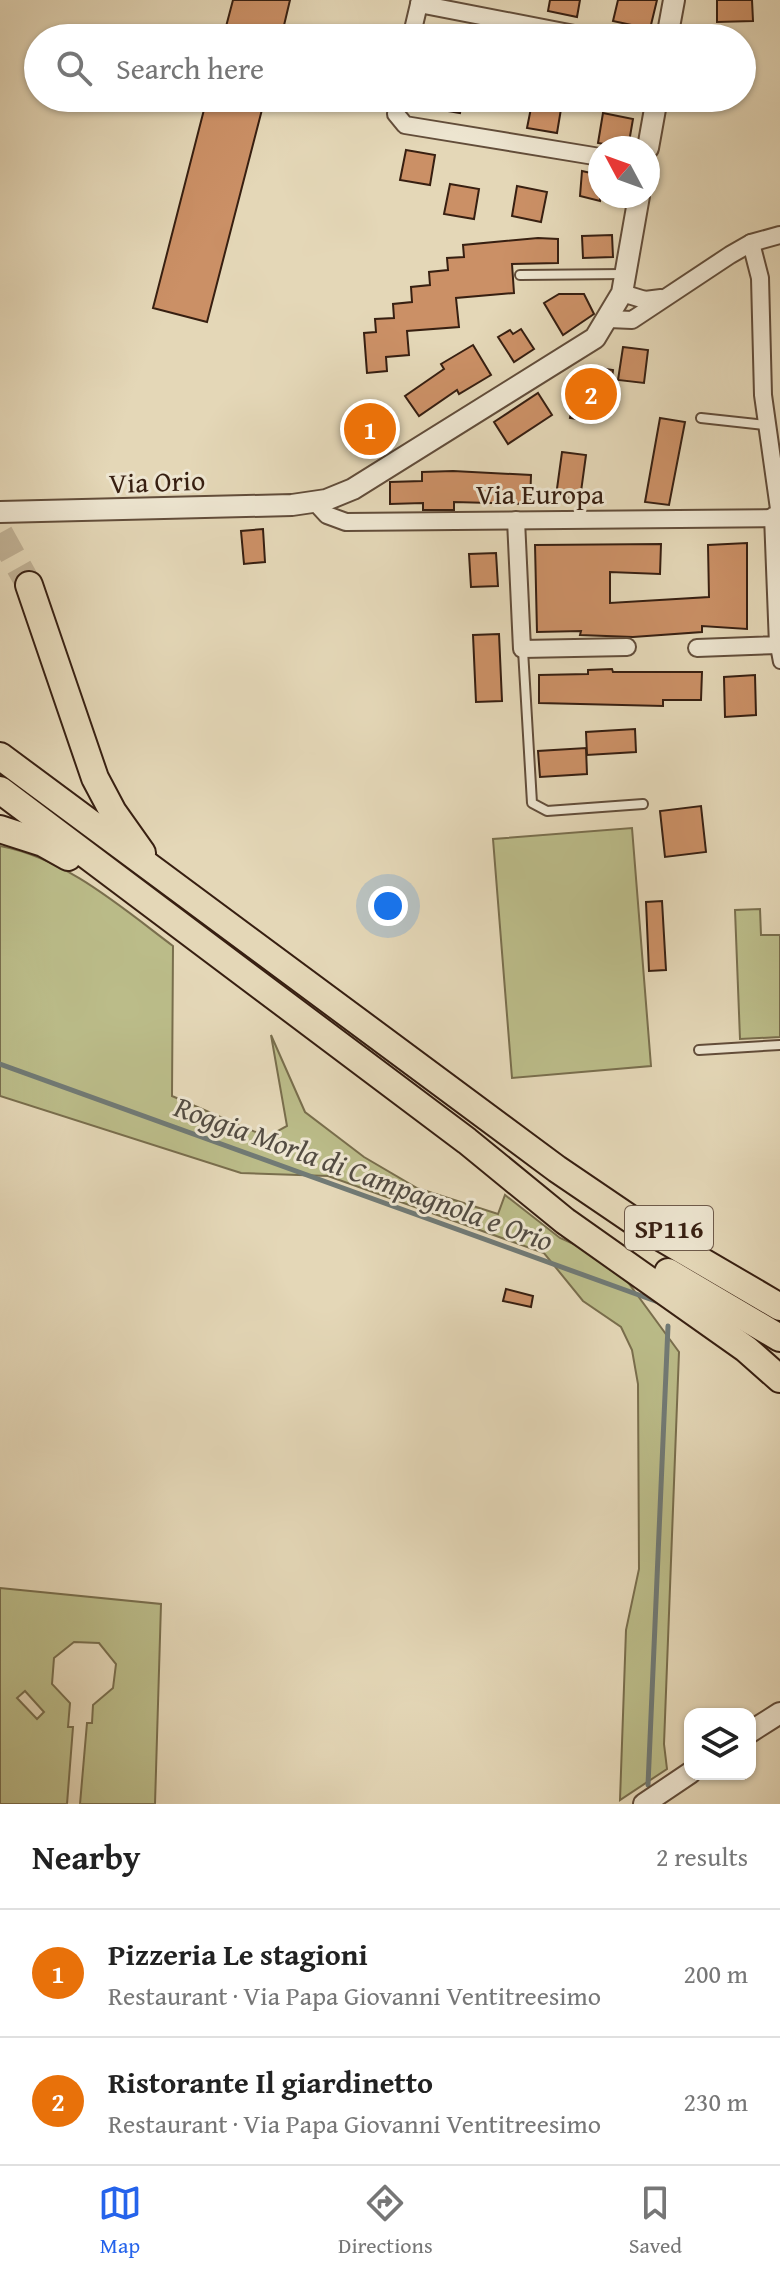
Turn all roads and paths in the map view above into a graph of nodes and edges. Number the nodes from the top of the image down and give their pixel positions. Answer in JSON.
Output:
{"nodes":[{"id":1,"x":674,"y":0,"type":"edge"},
{"id":2,"x":419,"y":2,"type":"edge"},
{"id":3,"x":414,"y":24,"type":"edge"},
{"id":4,"x":527,"y":24,"type":"edge"},
{"id":5,"x":670,"y":24,"type":"edge"},
{"id":6,"x":396,"y":112,"type":"edge"},
{"id":7,"x":654,"y":112,"type":"edge"},
{"id":8,"x":650,"y":136,"type":"edge"},
{"id":9,"x":588,"y":155,"type":"edge"},
{"id":10,"x":637,"y":208,"type":"edge"},
{"id":11,"x":780,"y":235,"type":"edge"},
{"id":12,"x":751,"y":243,"type":"junction"},
{"id":13,"x":520,"y":275,"type":"dead end"},
{"id":14,"x":624,"y":283,"type":"junction"},
{"id":15,"x":661,"y":298,"type":"junction"},
{"id":16,"x":609,"y":319,"type":"junction"},
{"id":17,"x":772,"y":394,"type":"edge"},
{"id":18,"x":701,"y":418,"type":"dead end"},
{"id":19,"x":765,"y":425,"type":"junction"},
{"id":20,"x":315,"y":502,"type":"junction"},
{"id":21,"x":0,"y":512,"type":"edge"},
{"id":22,"x":778,"y":517,"type":"edge"},
{"id":23,"x":516,"y":520,"type":"junction"},
{"id":24,"x":29,"y":585,"type":"tunnel mouth"},
{"id":25,"x":627,"y":647,"type":"dead end"},
{"id":26,"x":697,"y":648,"type":"dead end"},
{"id":27,"x":523,"y":650,"type":"junction"},
{"id":28,"x":778,"y":654,"type":"edge"},
{"id":29,"x":0,"y":756,"type":"edge"},
{"id":30,"x":0,"y":790,"type":"edge"},
{"id":31,"x":643,"y":804,"type":"dead end"},
{"id":32,"x":0,"y":829,"type":"edge"},
{"id":33,"x":175,"y":887,"type":"junction"},
{"id":34,"x":237,"y":968,"type":"junction"},
{"id":35,"x":780,"y":1045,"type":"edge"},
{"id":36,"x":699,"y":1050,"type":"dead end"},
{"id":37,"x":467,"y":1141,"type":"junction"},
{"id":38,"x":557,"y":1169,"type":"junction"},
{"id":39,"x":780,"y":1287,"type":"edge"},
{"id":40,"x":780,"y":1307,"type":"edge"},
{"id":41,"x":780,"y":1338,"type":"edge"},
{"id":42,"x":780,"y":1379,"type":"edge"},
{"id":43,"x":780,"y":1713,"type":"edge"},
{"id":44,"x":756,"y":1728,"type":"edge"},
{"id":45,"x":684,"y":1777,"type":"edge"},
{"id":46,"x":644,"y":1804,"type":"edge"}],
"edges":[{"from":1,"to":5,"type":"street"},
{"from":2,"to":3,"type":"street"},
{"from":2,"to":4,"type":"street"},
{"from":6,"to":9,"type":"street"},
{"from":7,"to":8,"type":"street"},
{"from":10,"to":14,"type":"street","name":"Via Orio"},
{"from":11,"to":12,"type":"street"},
{"from":12,"to":15,"type":"street"},
{"from":12,"to":17,"type":"street"},
{"from":13,"to":14,"type":"lane"},
{"from":14,"to":15,"type":"street"},
{"from":14,"to":16,"type":"street","name":"Via Orio"},
{"from":15,"to":16,"type":"street"},
{"from":16,"to":20,"type":"street","name":"Via Orio"},
{"from":17,"to":19,"type":"street"},
{"from":18,"to":19,"type":"lane"},
{"from":19,"to":22,"type":"street"},
{"from":20,"to":21,"type":"street","name":"Via Orio"},
{"from":20,"to":23,"type":"street","name":"Via Europa"},
{"from":22,"to":23,"type":"street","name":"Via Europa"},
{"from":22,"to":28,"type":"street"},
{"from":23,"to":27,"type":"street"},
{"from":24,"to":33,"type":"highway"},
{"from":25,"to":27,"type":"street"},
{"from":26,"to":28,"type":"street"},
{"from":27,"to":31,"type":"lane"},
{"from":29,"to":33,"type":"highway"},
{"from":30,"to":34,"type":"highway"},
{"from":32,"to":34,"type":"highway"},
{"from":33,"to":38,"type":"highway"},
{"from":34,"to":37,"type":"highway"},
{"from":35,"to":36,"type":"lane"},
{"from":37,"to":41,"type":"highway"},
{"from":37,"to":42,"type":"highway"},
{"from":38,"to":39,"type":"highway","number":"SP116"},
{"from":38,"to":40,"type":"highway"},
{"from":43,"to":44,"type":"street"},
{"from":45,"to":46,"type":"street"}]}
